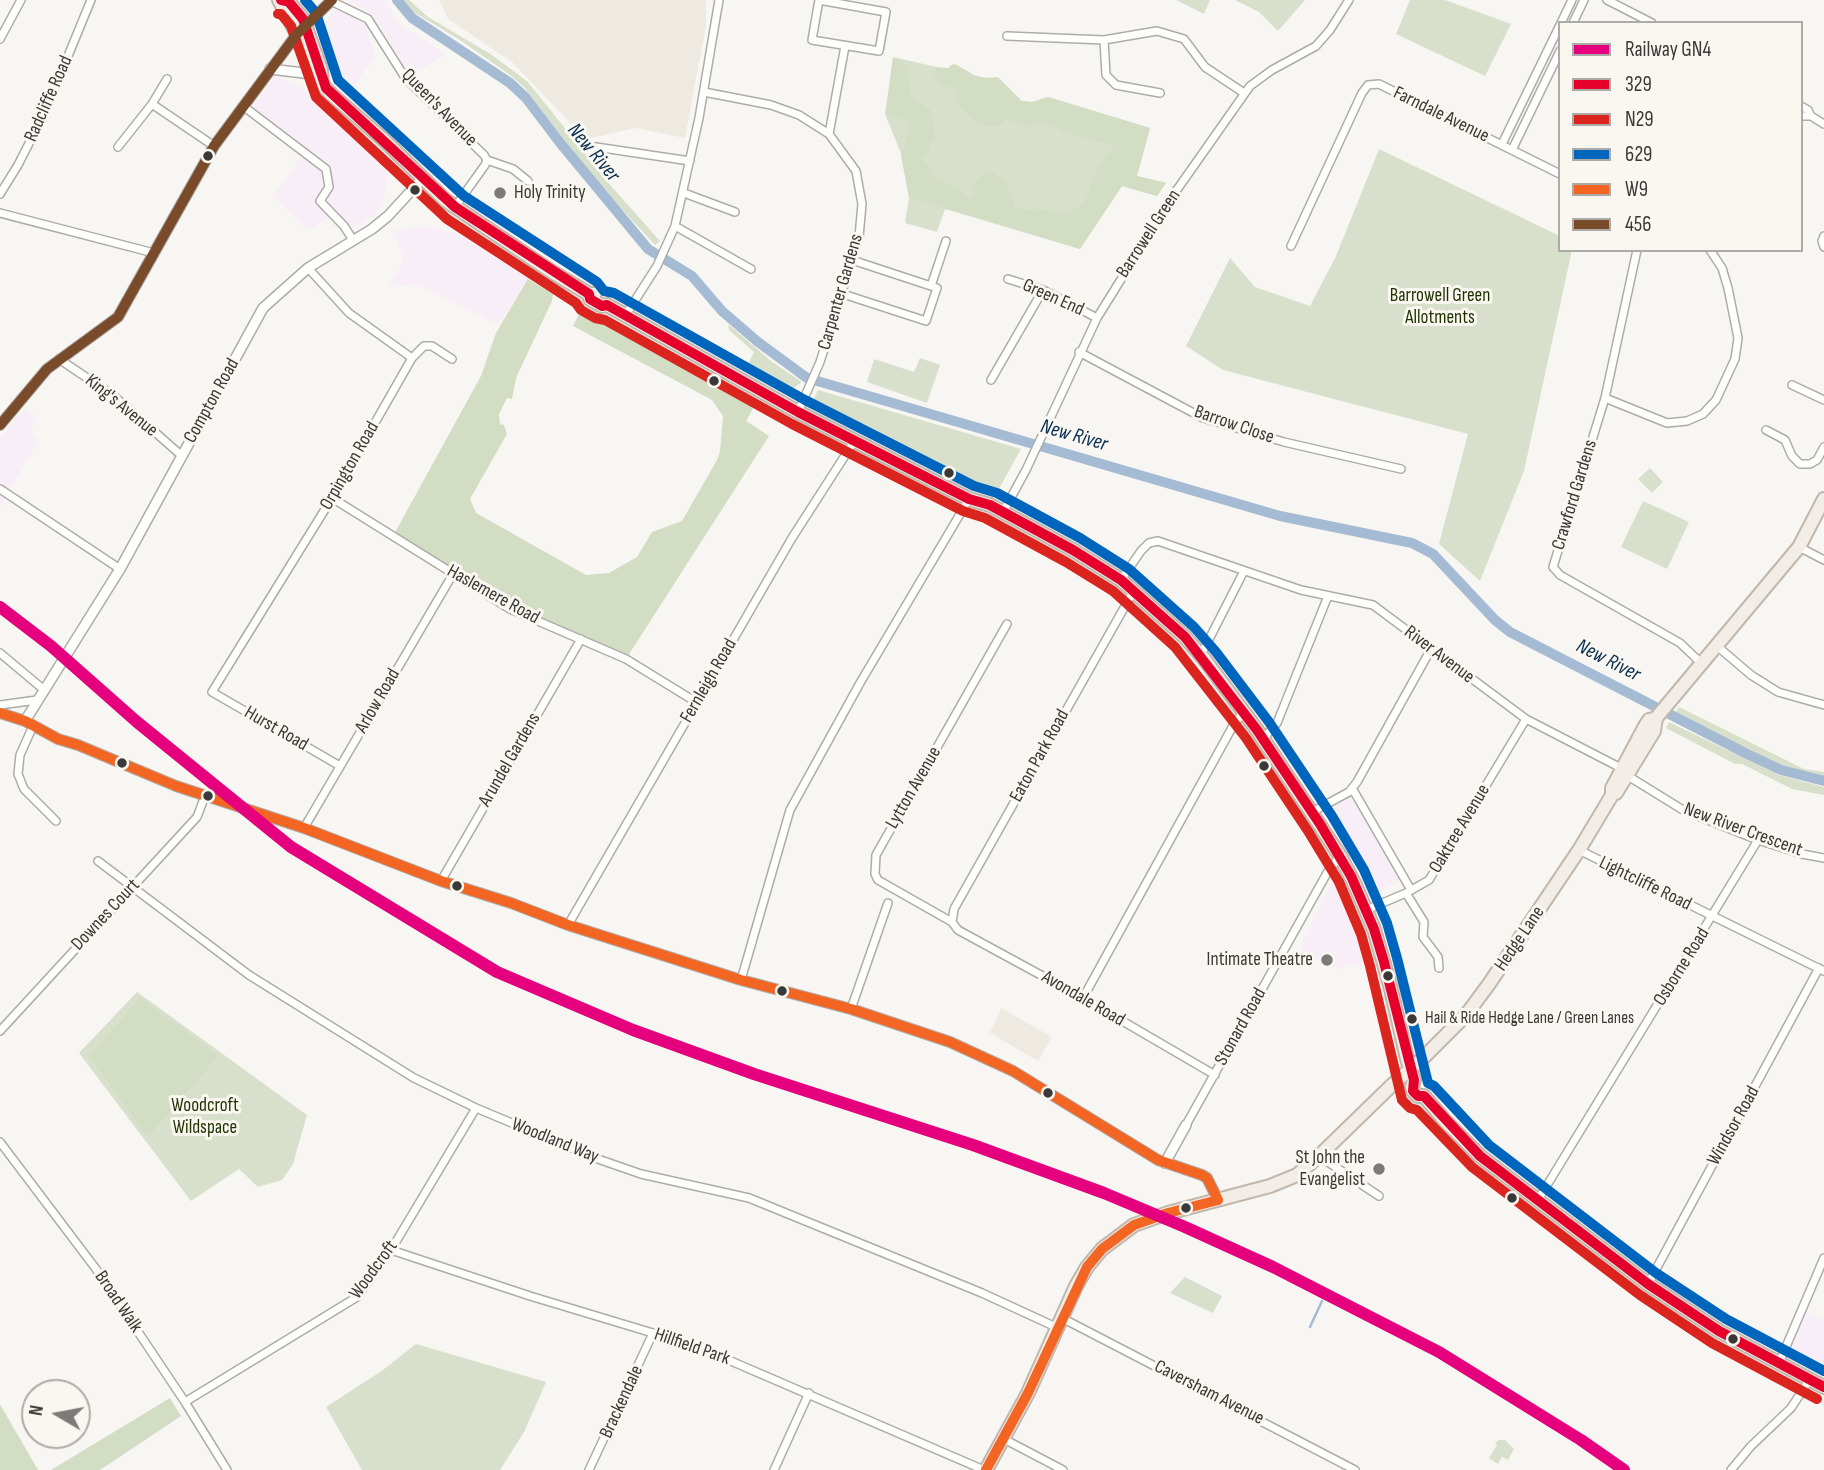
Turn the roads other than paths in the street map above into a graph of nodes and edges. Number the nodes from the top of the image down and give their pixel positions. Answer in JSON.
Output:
{"nodes":[{"id":1,"x":21,"y":0,"type":"edge"},
{"id":2,"x":91,"y":0,"type":"edge"},
{"id":3,"x":280,"y":0,"type":"edge"},
{"id":4,"x":719,"y":0,"type":"edge"},
{"id":5,"x":820,"y":0,"type":"edge"},
{"id":6,"x":1349,"y":0,"type":"edge"},
{"id":7,"x":1572,"y":0,"type":"edge"},
{"id":8,"x":1584,"y":0,"type":"edge"},
{"id":9,"x":1607,"y":0,"type":"edge"},
{"id":10,"x":1633,"y":0,"type":"edge"},
{"id":11,"x":329,"y":1,"type":"edge"},
{"id":12,"x":1629,"y":10,"type":"junction"},
{"id":13,"x":1562,"y":21,"type":"edge"},
{"id":14,"x":1574,"y":21,"type":"edge"},
{"id":15,"x":1648,"y":21,"type":"edge"},
{"id":16,"x":1558,"y":28,"type":"edge"},
{"id":17,"x":301,"y":29,"type":"junction"},
{"id":18,"x":1007,"y":36,"type":"dead end"},
{"id":19,"x":0,"y":39,"type":"edge"},
{"id":20,"x":1104,"y":40,"type":"junction"},
{"id":21,"x":845,"y":46,"type":"junction"},
{"id":22,"x":1558,"y":55,"type":"edge"},
{"id":23,"x":270,"y":69,"type":"junction"},
{"id":24,"x":312,"y":74,"type":"junction"},
{"id":25,"x":167,"y":79,"type":"dead end"},
{"id":26,"x":322,"y":83,"type":"junction"},
{"id":27,"x":704,"y":92,"type":"junction"},
{"id":28,"x":1160,"y":93,"type":"dead end"},
{"id":29,"x":1244,"y":93,"type":"junction"},
{"id":30,"x":152,"y":104,"type":"junction"},
{"id":31,"x":243,"y":107,"type":"junction"},
{"id":32,"x":1803,"y":107,"type":"edge"},
{"id":33,"x":1803,"y":116,"type":"edge"},
{"id":34,"x":1811,"y":116,"type":"junction"},
{"id":35,"x":1824,"y":124,"type":"edge"},
{"id":36,"x":830,"y":134,"type":"junction"},
{"id":37,"x":1502,"y":144,"type":"junction"},
{"id":38,"x":214,"y":146,"type":"junction"},
{"id":39,"x":118,"y":147,"type":"dead end"},
{"id":40,"x":596,"y":147,"type":"dead end"},
{"id":41,"x":1512,"y":150,"type":"junction"},
{"id":42,"x":487,"y":160,"type":"junction"},
{"id":43,"x":690,"y":161,"type":"junction"},
{"id":44,"x":1558,"y":173,"type":"edge"},
{"id":45,"x":422,"y":178,"type":"junction"},
{"id":46,"x":527,"y":181,"type":"dead end"},
{"id":47,"x":684,"y":193,"type":"junction"},
{"id":48,"x":0,"y":194,"type":"edge"},
{"id":49,"x":455,"y":207,"type":"junction"},
{"id":50,"x":735,"y":212,"type":"dead end"},
{"id":51,"x":0,"y":213,"type":"edge"},
{"id":52,"x":675,"y":226,"type":"junction"},
{"id":53,"x":1824,"y":236,"type":"edge"},
{"id":54,"x":353,"y":240,"type":"junction"},
{"id":55,"x":946,"y":241,"type":"dead end"},
{"id":56,"x":1291,"y":246,"type":"dead end"},
{"id":57,"x":1824,"y":247,"type":"edge"},
{"id":58,"x":1637,"y":252,"type":"edge"},
{"id":59,"x":1711,"y":252,"type":"edge"},
{"id":60,"x":153,"y":253,"type":"junction"},
{"id":61,"x":852,"y":260,"type":"junction"},
{"id":62,"x":307,"y":268,"type":"junction"},
{"id":63,"x":751,"y":269,"type":"dead end"},
{"id":64,"x":1008,"y":279,"type":"dead end"},
{"id":65,"x":931,"y":286,"type":"junction"},
{"id":66,"x":1043,"y":290,"type":"junction"},
{"id":67,"x":843,"y":295,"type":"junction"},
{"id":68,"x":625,"y":316,"type":"junction"},
{"id":69,"x":1097,"y":318,"type":"junction"},
{"id":70,"x":1079,"y":352,"type":"junction"},
{"id":71,"x":412,"y":358,"type":"junction"},
{"id":72,"x":59,"y":359,"type":"junction"},
{"id":73,"x":452,"y":359,"type":"dead end"},
{"id":74,"x":991,"y":380,"type":"dead end"},
{"id":75,"x":1792,"y":385,"type":"dead end"},
{"id":76,"x":1605,"y":398,"type":"junction"},
{"id":77,"x":1824,"y":400,"type":"edge"},
{"id":78,"x":798,"y":412,"type":"junction"},
{"id":79,"x":0,"y":425,"type":"edge"},
{"id":80,"x":1766,"y":430,"type":"dead end"},
{"id":81,"x":855,"y":440,"type":"junction"},
{"id":82,"x":1824,"y":447,"type":"edge"},
{"id":83,"x":181,"y":456,"type":"junction"},
{"id":84,"x":1401,"y":469,"type":"dead end"},
{"id":85,"x":0,"y":489,"type":"edge"},
{"id":86,"x":332,"y":498,"type":"junction"},
{"id":87,"x":969,"y":499,"type":"junction"},
{"id":88,"x":1824,"y":499,"type":"edge"},
{"id":89,"x":1003,"y":512,"type":"junction"},
{"id":90,"x":1799,"y":547,"type":"junction"},
{"id":91,"x":1824,"y":560,"type":"edge"},
{"id":92,"x":120,"y":569,"type":"junction"},
{"id":93,"x":1244,"y":571,"type":"junction"},
{"id":94,"x":453,"y":574,"type":"junction"},
{"id":95,"x":1121,"y":580,"type":"junction"},
{"id":96,"x":1133,"y":592,"type":"junction"},
{"id":97,"x":1328,"y":596,"type":"junction"},
{"id":98,"x":1007,"y":624,"type":"dead end"},
{"id":99,"x":581,"y":639,"type":"junction"},
{"id":100,"x":1717,"y":646,"type":"junction"},
{"id":101,"x":1431,"y":649,"type":"junction"},
{"id":102,"x":0,"y":653,"type":"edge"},
{"id":103,"x":1201,"y":655,"type":"junction"},
{"id":104,"x":1701,"y":663,"type":"junction"},
{"id":105,"x":43,"y":689,"type":"junction"},
{"id":106,"x":212,"y":692,"type":"joint"},
{"id":107,"x":37,"y":700,"type":"junction"},
{"id":108,"x":696,"y":702,"type":"junction"},
{"id":109,"x":0,"y":705,"type":"edge"},
{"id":110,"x":1824,"y":705,"type":"edge"},
{"id":111,"x":1244,"y":712,"type":"junction"},
{"id":112,"x":0,"y":713,"type":"edge"},
{"id":113,"x":1526,"y":719,"type":"junction"},
{"id":114,"x":29,"y":724,"type":"junction"},
{"id":115,"x":1263,"y":739,"type":"junction"},
{"id":116,"x":340,"y":766,"type":"junction"},
{"id":117,"x":1625,"y":772,"type":"junction"},
{"id":118,"x":1352,"y":788,"type":"junction"},
{"id":119,"x":208,"y":797,"type":"junction"},
{"id":120,"x":1312,"y":812,"type":"junction"},
{"id":121,"x":56,"y":821,"type":"dead end"},
{"id":122,"x":304,"y":828,"type":"junction"},
{"id":123,"x":1758,"y":840,"type":"junction"},
{"id":124,"x":1579,"y":850,"type":"junction"},
{"id":125,"x":1340,"y":856,"type":"junction"},
{"id":126,"x":1824,"y":858,"type":"edge"},
{"id":127,"x":98,"y":862,"type":"dead end"},
{"id":128,"x":440,"y":881,"type":"junction"},
{"id":129,"x":132,"y":888,"type":"junction"},
{"id":130,"x":1408,"y":891,"type":"junction"},
{"id":131,"x":888,"y":903,"type":"dead end"},
{"id":132,"x":1366,"y":910,"type":"junction"},
{"id":133,"x":1713,"y":917,"type":"junction"},
{"id":134,"x":952,"y":922,"type":"junction"},
{"id":135,"x":568,"y":925,"type":"junction"},
{"id":136,"x":1439,"y":968,"type":"dead end"},
{"id":137,"x":1821,"y":970,"type":"edge"},
{"id":138,"x":741,"y":980,"type":"junction"},
{"id":139,"x":1083,"y":998,"type":"junction"},
{"id":140,"x":851,"y":1009,"type":"junction"},
{"id":141,"x":0,"y":1031,"type":"edge"},
{"id":142,"x":1215,"y":1075,"type":"junction"},
{"id":143,"x":1412,"y":1075,"type":"junction"},
{"id":144,"x":476,"y":1108,"type":"junction"},
{"id":145,"x":1186,"y":1125,"type":"joint"},
{"id":146,"x":0,"y":1142,"type":"edge"},
{"id":147,"x":1320,"y":1156,"type":"junction"},
{"id":148,"x":1165,"y":1163,"type":"junction"},
{"id":149,"x":1379,"y":1196,"type":"dead end"},
{"id":150,"x":1217,"y":1200,"type":"junction"},
{"id":151,"x":1538,"y":1200,"type":"junction"},
{"id":152,"x":391,"y":1250,"type":"junction"},
{"id":153,"x":1824,"y":1258,"type":"edge"},
{"id":154,"x":1648,"y":1284,"type":"junction"},
{"id":155,"x":1060,"y":1323,"type":"junction"},
{"id":156,"x":653,"y":1333,"type":"junction"},
{"id":157,"x":1779,"y":1363,"type":"junction"},
{"id":158,"x":1810,"y":1379,"type":"junction"},
{"id":159,"x":1824,"y":1387,"type":"edge"},
{"id":160,"x":809,"y":1393,"type":"junction"},
{"id":161,"x":186,"y":1402,"type":"junction"},
{"id":162,"x":1004,"y":1439,"type":"junction"},
{"id":163,"x":227,"y":1470,"type":"edge"},
{"id":164,"x":589,"y":1470,"type":"edge"},
{"id":165,"x":774,"y":1470,"type":"edge"},
{"id":166,"x":985,"y":1470,"type":"edge"},
{"id":167,"x":1063,"y":1470,"type":"edge"},
{"id":168,"x":1354,"y":1470,"type":"edge"},
{"id":169,"x":1731,"y":1470,"type":"edge"}],
"edges":[{"from":1,"to":19,"type":"street"},
{"from":2,"to":48,"type":"street","name":"Radcliffe Road"},
{"from":3,"to":17,"type":"main road"},
{"from":4,"to":27,"type":"street"},
{"from":5,"to":21,"type":"street"},
{"from":5,"to":21,"type":"street"},
{"from":6,"to":29,"type":"street","name":"Barrowell Green"},
{"from":7,"to":13,"type":"street"},
{"from":8,"to":14,"type":"street"},
{"from":9,"to":12,"type":"street"},
{"from":10,"to":12,"type":"street"},
{"from":11,"to":17,"type":"street"},
{"from":11,"to":42,"type":"street","name":"Queen's Avenue"},
{"from":12,"to":15,"type":"street"},
{"from":16,"to":37,"type":"street"},
{"from":17,"to":23,"type":"street"},
{"from":17,"to":24,"type":"main road"},
{"from":17,"to":26,"type":"main road"},
{"from":18,"to":20,"type":"street"},
{"from":20,"to":28,"type":"street"},
{"from":20,"to":29,"type":"street"},
{"from":21,"to":36,"type":"street"},
{"from":22,"to":41,"type":"street"},
{"from":23,"to":24,"type":"street"},
{"from":23,"to":31,"type":"street"},
{"from":24,"to":26,"type":"main road"},
{"from":25,"to":30,"type":"street"},
{"from":26,"to":45,"type":"main road"},
{"from":27,"to":36,"type":"street","name":"Carpenter Gardens"},
{"from":27,"to":43,"type":"street"},
{"from":29,"to":69,"type":"street","name":"Barrowell Green"},
{"from":30,"to":38,"type":"street"},
{"from":30,"to":39,"type":"street"},
{"from":31,"to":38,"type":"street"},
{"from":31,"to":54,"type":"street"},
{"from":32,"to":34,"type":"street"},
{"from":33,"to":34,"type":"street"},
{"from":34,"to":35,"type":"street"},
{"from":36,"to":61,"type":"street","name":"Carpenter Gardens"},
{"from":37,"to":41,"type":"street","name":"Farndale Avenue"},
{"from":37,"to":56,"type":"street","name":"Farndale Avenue"},
{"from":38,"to":60,"type":"street"},
{"from":40,"to":43,"type":"street"},
{"from":41,"to":44,"type":"street","name":"Farndale Avenue"},
{"from":42,"to":46,"type":"street","name":"Queen's Avenue"},
{"from":42,"to":49,"type":"street","name":"Queen's Avenue"},
{"from":43,"to":47,"type":"street"},
{"from":45,"to":49,"type":"main road"},
{"from":45,"to":54,"type":"street","name":"Compton Road"},
{"from":47,"to":50,"type":"street"},
{"from":47,"to":52,"type":"street"},
{"from":49,"to":68,"type":"main road"},
{"from":51,"to":60,"type":"street"},
{"from":52,"to":63,"type":"street"},
{"from":52,"to":68,"type":"street"},
{"from":53,"to":57,"type":"street"},
{"from":54,"to":62,"type":"street","name":"Compton Road"},
{"from":55,"to":65,"type":"street"},
{"from":58,"to":76,"type":"street","name":"Crawford Gardens"},
{"from":59,"to":76,"type":"street"},
{"from":60,"to":72,"type":"street"},
{"from":61,"to":65,"type":"street"},
{"from":61,"to":67,"type":"street","name":"Carpenter Gardens"},
{"from":62,"to":71,"type":"street"},
{"from":62,"to":83,"type":"street","name":"Compton Road"},
{"from":64,"to":66,"type":"street","name":"Green End"},
{"from":65,"to":67,"type":"street"},
{"from":66,"to":69,"type":"street","name":"Green End"},
{"from":66,"to":74,"type":"street"},
{"from":67,"to":78,"type":"street","name":"Carpenter Gardens"},
{"from":68,"to":78,"type":"main road"},
{"from":69,"to":70,"type":"street","name":"Barrowell Green"},
{"from":70,"to":84,"type":"street","name":"Barrow Close"},
{"from":70,"to":89,"type":"street","name":"Barrowell Green"},
{"from":71,"to":73,"type":"street"},
{"from":71,"to":86,"type":"street","name":"Orpington Road"},
{"from":72,"to":79,"type":"street"},
{"from":72,"to":83,"type":"street","name":"King's Avenue"},
{"from":75,"to":77,"type":"street"},
{"from":76,"to":104,"type":"street","name":"Crawford Gardens"},
{"from":78,"to":81,"type":"main road"},
{"from":80,"to":82,"type":"street"},
{"from":81,"to":87,"type":"main road"},
{"from":81,"to":108,"type":"street","name":"Fernleigh Road"},
{"from":83,"to":92,"type":"street","name":"Compton Road"},
{"from":85,"to":92,"type":"street"},
{"from":86,"to":94,"type":"street","name":"Haslemere Road"},
{"from":86,"to":106,"type":"street","name":"Orpington Road"},
{"from":87,"to":89,"type":"main road"},
{"from":87,"to":138,"type":"street"},
{"from":88,"to":90,"type":"main road","name":"Hedge Lane"},
{"from":89,"to":95,"type":"main road"},
{"from":90,"to":91,"type":"street"},
{"from":90,"to":100,"type":"main road","name":"Hedge Lane"},
{"from":92,"to":105,"type":"street","name":"Compton Road"},
{"from":93,"to":95,"type":"street","name":"River Avenue"},
{"from":93,"to":97,"type":"street","name":"River Avenue"},
{"from":93,"to":103,"type":"street"},
{"from":94,"to":99,"type":"street","name":"Haslemere Road"},
{"from":94,"to":116,"type":"street","name":"Arlow Road"},
{"from":95,"to":96,"type":"main road"},
{"from":96,"to":103,"type":"main road"},
{"from":96,"to":134,"type":"street","name":"Eaton Park Road"},
{"from":97,"to":101,"type":"street","name":"River Avenue"},
{"from":97,"to":115,"type":"street"},
{"from":98,"to":134,"type":"street","name":"Lytton Avenue"},
{"from":99,"to":108,"type":"street","name":"Haslemere Road"},
{"from":99,"to":128,"type":"street","name":"Arundel Gardens"},
{"from":100,"to":104,"type":"main road","name":"Hedge Lane"},
{"from":100,"to":110,"type":"street"},
{"from":101,"to":113,"type":"street","name":"River Avenue"},
{"from":101,"to":118,"type":"street"},
{"from":102,"to":105,"type":"street"},
{"from":103,"to":111,"type":"main road"},
{"from":104,"to":117,"type":"main road","name":"Hedge Lane"},
{"from":105,"to":107,"type":"street","name":"Compton Road"},
{"from":106,"to":116,"type":"street","name":"Hurst Road"},
{"from":107,"to":109,"type":"street"},
{"from":107,"to":114,"type":"street","name":"Compton Road"},
{"from":108,"to":135,"type":"street","name":"Fernleigh Road"},
{"from":111,"to":115,"type":"main road"},
{"from":111,"to":139,"type":"street"},
{"from":112,"to":114,"type":"street"},
{"from":113,"to":117,"type":"street","name":"River Avenue"},
{"from":113,"to":130,"type":"street","name":"Oaktree Avenue"},
{"from":114,"to":119,"type":"street"},
{"from":114,"to":121,"type":"street"},
{"from":115,"to":120,"type":"main road"},
{"from":116,"to":122,"type":"street","name":"Arlow Road"},
{"from":117,"to":123,"type":"street","name":"New River Crescent"},
{"from":117,"to":124,"type":"main road","name":"Hedge Lane"},
{"from":118,"to":120,"type":"street"},
{"from":118,"to":130,"type":"street"},
{"from":119,"to":122,"type":"street"},
{"from":119,"to":129,"type":"street","name":"Downes Court"},
{"from":120,"to":125,"type":"main road"},
{"from":122,"to":128,"type":"street"},
{"from":123,"to":126,"type":"street","name":"New River Crescent"},
{"from":123,"to":133,"type":"street","name":"Osborne Road"},
{"from":124,"to":133,"type":"street","name":"Lightcliffe Road"},
{"from":124,"to":143,"type":"main road","name":"Hedge Lane"},
{"from":125,"to":132,"type":"main road"},
{"from":125,"to":142,"type":"street","name":"Stonard Road"},
{"from":127,"to":129,"type":"street","name":"Woodland Way"},
{"from":128,"to":135,"type":"street"},
{"from":129,"to":141,"type":"street","name":"Downes Court"},
{"from":129,"to":144,"type":"street","name":"Woodland Way"},
{"from":130,"to":132,"type":"street","name":"Oaktree Avenue"},
{"from":130,"to":136,"type":"street"},
{"from":131,"to":140,"type":"street"},
{"from":132,"to":143,"type":"main road"},
{"from":133,"to":137,"type":"street","name":"Lightcliffe Road"},
{"from":133,"to":151,"type":"street","name":"Osborne Road"},
{"from":134,"to":139,"type":"street","name":"Avondale Road"},
{"from":135,"to":138,"type":"street"},
{"from":137,"to":154,"type":"street","name":"Windsor Road"},
{"from":138,"to":140,"type":"street"},
{"from":139,"to":142,"type":"street","name":"Avondale Road"},
{"from":140,"to":148,"type":"street"},
{"from":142,"to":145,"type":"street","name":"Stonard Road"},
{"from":143,"to":147,"type":"main road","name":"Hedge Lane"},
{"from":143,"to":151,"type":"main road"},
{"from":144,"to":152,"type":"street","name":"Woodcroft"},
{"from":144,"to":155,"type":"street","name":"Woodland Way"},
{"from":145,"to":148,"type":"street","name":"Stonard Road"},
{"from":146,"to":161,"type":"street","name":"Broad Walk"},
{"from":147,"to":149,"type":"street"},
{"from":147,"to":150,"type":"main road","name":"Hedge Lane"},
{"from":148,"to":150,"type":"street"},
{"from":150,"to":155,"type":"main road","name":"Hedge Lane"},
{"from":151,"to":154,"type":"main road"},
{"from":152,"to":156,"type":"street","name":"Hillfield Park"},
{"from":152,"to":161,"type":"street","name":"Woodcroft"},
{"from":153,"to":157,"type":"street"},
{"from":154,"to":157,"type":"main road"},
{"from":155,"to":162,"type":"main road","name":"Hedge Lane"},
{"from":155,"to":168,"type":"street","name":"Caversham Avenue"},
{"from":156,"to":160,"type":"street","name":"Hillfield Park"},
{"from":156,"to":164,"type":"street","name":"Brackendale"},
{"from":157,"to":158,"type":"main road"},
{"from":158,"to":159,"type":"main road"},
{"from":158,"to":169,"type":"street"},
{"from":160,"to":165,"type":"street"},
{"from":160,"to":166,"type":"street","name":"Hillfield Park"},
{"from":161,"to":163,"type":"street","name":"Broad Walk"},
{"from":162,"to":166,"type":"main road","name":"Hedge Lane"},
{"from":162,"to":167,"type":"street"}]}
